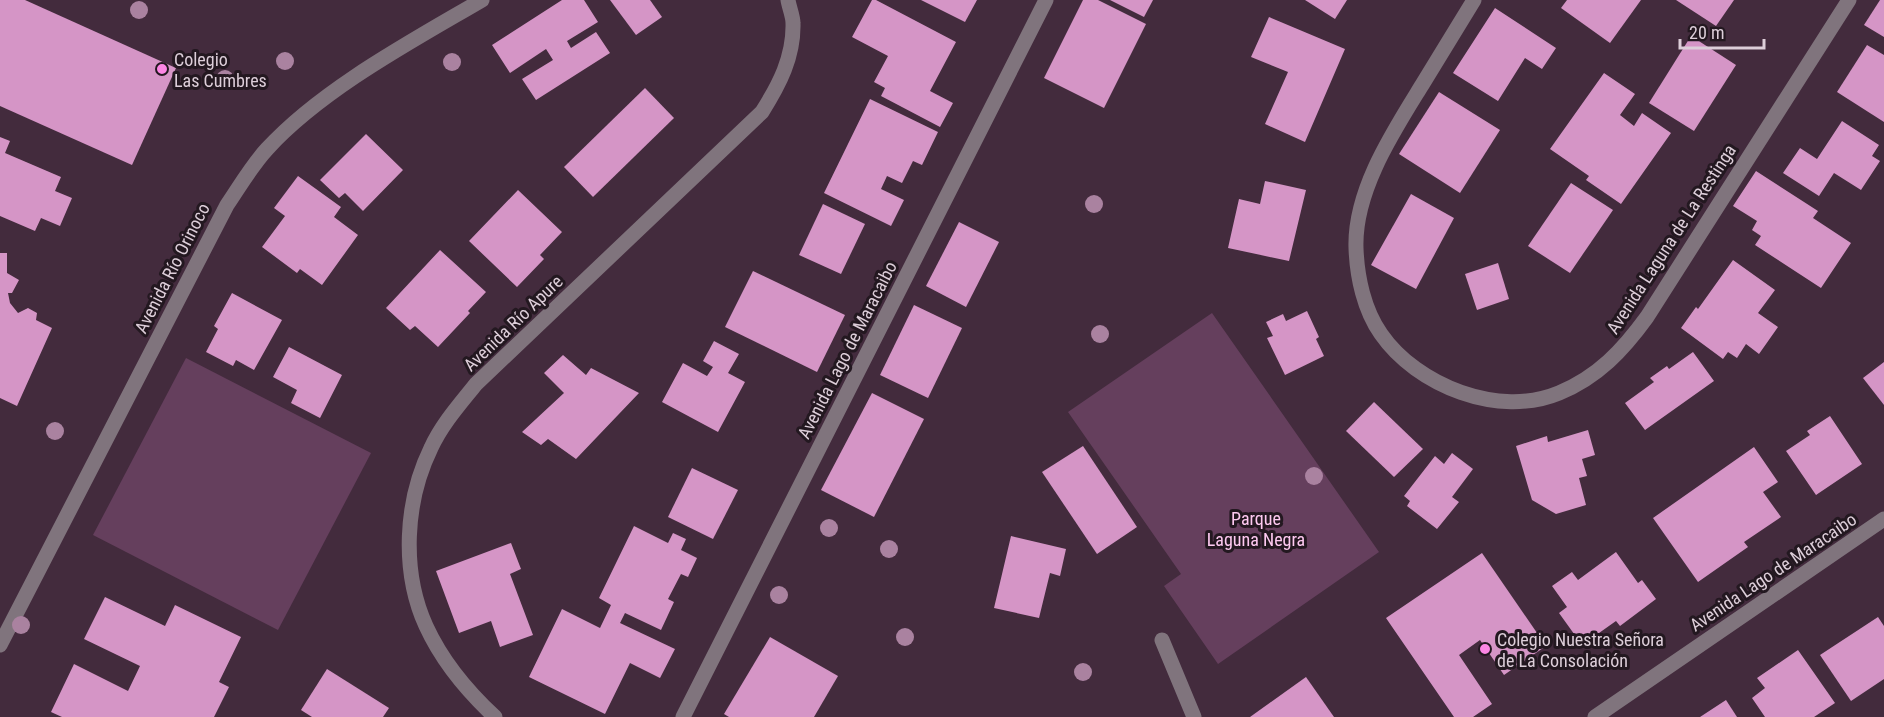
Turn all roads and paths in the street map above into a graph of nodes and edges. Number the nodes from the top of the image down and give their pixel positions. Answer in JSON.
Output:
{"nodes":[{"id":1,"x":482,"y":0,"type":"edge"},
{"id":2,"x":788,"y":0,"type":"edge"},
{"id":3,"x":1046,"y":0,"type":"edge"},
{"id":4,"x":1474,"y":0,"type":"edge"},
{"id":5,"x":1849,"y":0,"type":"edge"},
{"id":6,"x":1884,"y":519,"type":"edge"},
{"id":7,"x":1162,"y":640,"type":"dead end"},
{"id":8,"x":0,"y":645,"type":"edge"},
{"id":9,"x":495,"y":717,"type":"edge"},
{"id":10,"x":683,"y":717,"type":"edge"},
{"id":11,"x":1194,"y":717,"type":"edge"},
{"id":12,"x":1595,"y":717,"type":"edge"}],
"edges":[{"from":1,"to":8,"type":"street","name":"Avenida Río Orinoco"},
{"from":2,"to":9,"type":"street","name":"Avenida Río Apure"},
{"from":3,"to":10,"type":"street","name":"Avenida Lago de Maracaibo"},
{"from":4,"to":5,"type":"street","name":"Avenida Laguna de La Restinga"},
{"from":6,"to":12,"type":"street","name":"Avenida Lago de Maracaibo"},
{"from":7,"to":11,"type":"street"}]}
